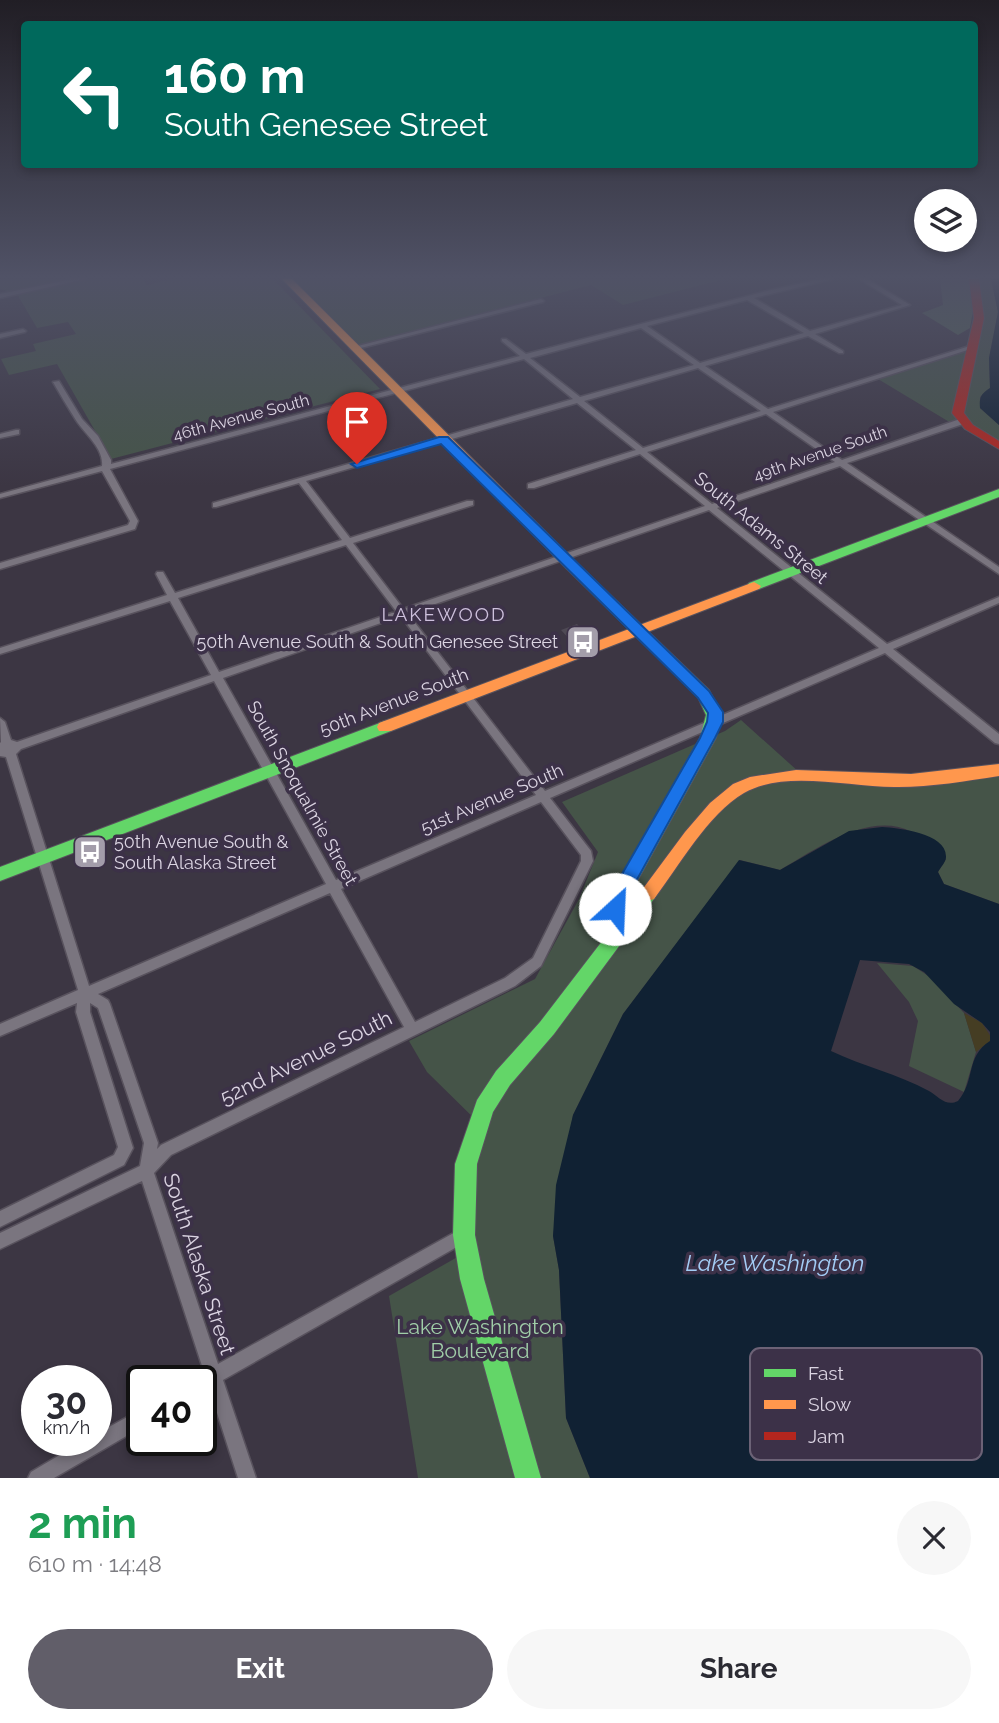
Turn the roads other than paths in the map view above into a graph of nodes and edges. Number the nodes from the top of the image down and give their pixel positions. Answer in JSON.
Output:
{"nodes":[{"id":1,"x":353,"y":348,"type":"edge"},
{"id":2,"x":514,"y":348,"type":"edge"},
{"id":3,"x":559,"y":348,"type":"edge"},
{"id":4,"x":674,"y":348,"type":"edge"},
{"id":5,"x":763,"y":348,"type":"edge"},
{"id":6,"x":834,"y":348,"type":"edge"},
{"id":7,"x":969,"y":348,"type":"edge"},
{"id":8,"x":974,"y":348,"type":"edge"},
{"id":9,"x":841,"y":352,"type":"dead end"},
{"id":10,"x":525,"y":357,"type":"junction"},
{"id":11,"x":700,"y":366,"type":"junction"},
{"id":12,"x":57,"y":382,"type":"dead end"},
{"id":13,"x":395,"y":391,"type":"junction"},
{"id":14,"x":579,"y":401,"type":"junction"},
{"id":15,"x":766,"y":411,"type":"junction"},
{"id":16,"x":962,"y":421,"type":"junction"},
{"id":17,"x":16,"y":432,"type":"dead end"},
{"id":18,"x":0,"y":436,"type":"edge"},
{"id":19,"x":443,"y":439,"type":"junction"},
{"id":20,"x":999,"y":446,"type":"edge"},
{"id":21,"x":641,"y":451,"type":"junction"},
{"id":22,"x":841,"y":462,"type":"junction"},
{"id":23,"x":105,"y":468,"type":"junction"},
{"id":24,"x":302,"y":480,"type":"junction"},
{"id":25,"x":531,"y":485,"type":"dead end"},
{"id":26,"x":999,"y":493,"type":"edge"},
{"id":27,"x":0,"y":496,"type":"edge"},
{"id":28,"x":470,"y":503,"type":"dead end"},
{"id":29,"x":216,"y":505,"type":"dead end"},
{"id":30,"x":710,"y":508,"type":"junction"},
{"id":31,"x":926,"y":521,"type":"junction"},
{"id":32,"x":348,"y":542,"type":"junction"},
{"id":33,"x":564,"y":558,"type":"junction"},
{"id":34,"x":0,"y":566,"type":"edge"},
{"id":35,"x":999,"y":571,"type":"edge"},
{"id":36,"x":791,"y":573,"type":"junction"},
{"id":37,"x":160,"y":574,"type":"dead end"},
{"id":38,"x":174,"y":596,"type":"junction"},
{"id":39,"x":999,"y":600,"type":"edge"},
{"id":40,"x":402,"y":613,"type":"junction"},
{"id":41,"x":638,"y":631,"type":"junction"},
{"id":42,"x":0,"y":650,"type":"edge"},
{"id":43,"x":886,"y":650,"type":"junction"},
{"id":44,"x":219,"y":676,"type":"junction"},
{"id":45,"x":467,"y":695,"type":"junction"},
{"id":46,"x":0,"y":722,"type":"edge"},
{"id":47,"x":715,"y":722,"type":"junction"},
{"id":48,"x":999,"y":740,"type":"edge"},
{"id":49,"x":7,"y":748,"type":"edge"},
{"id":50,"x":271,"y":770,"type":"junction"},
{"id":51,"x":999,"y":770,"type":"edge"},
{"id":52,"x":544,"y":795,"type":"junction"},
{"id":53,"x":43,"y":857,"type":"junction"},
{"id":54,"x":0,"y":874,"type":"edge"},
{"id":55,"x":333,"y":887,"type":"junction"},
{"id":56,"x":615,"y":936,"type":"junction"},
{"id":57,"x":85,"y":993,"type":"junction"},
{"id":58,"x":412,"y":1029,"type":"junction"},
{"id":59,"x":0,"y":1030,"type":"edge"},
{"id":60,"x":146,"y":1171,"type":"junction"},
{"id":61,"x":0,"y":1219,"type":"edge"},
{"id":62,"x":464,"y":1235,"type":"junction"},
{"id":63,"x":0,"y":1241,"type":"edge"},
{"id":64,"x":204,"y":1365,"type":"edge"},
{"id":65,"x":217,"y":1374,"type":"edge"},
{"id":66,"x":217,"y":1402,"type":"edge"},
{"id":67,"x":126,"y":1426,"type":"edge"},
{"id":68,"x":37,"y":1478,"type":"edge"},
{"id":69,"x":247,"y":1478,"type":"edge"},
{"id":70,"x":528,"y":1478,"type":"edge"}],
"edges":[{"from":1,"to":13,"type":"street"},
{"from":2,"to":10,"type":"street","name":"South Adams Street"},
{"from":3,"to":10,"type":"street","name":"46th Avenue South"},
{"from":4,"to":11,"type":"street"},
{"from":5,"to":11,"type":"street"},
{"from":6,"to":9,"type":"street"},
{"from":7,"to":15,"type":"street"},
{"from":8,"to":16,"type":"street"},
{"from":10,"to":13,"type":"street","name":"46th Avenue South"},
{"from":10,"to":14,"type":"street","name":"South Adams Street"},
{"from":11,"to":14,"type":"street"},
{"from":11,"to":15,"type":"street"},
{"from":12,"to":23,"type":"street"},
{"from":13,"to":19,"type":"street"},
{"from":13,"to":23,"type":"street","name":"46th Avenue South"},
{"from":14,"to":19,"type":"street"},
{"from":14,"to":21,"type":"street","name":"South Adams Street"},
{"from":15,"to":21,"type":"street"},
{"from":15,"to":22,"type":"street"},
{"from":16,"to":20,"type":"street"},
{"from":16,"to":22,"type":"street","name":"49th Avenue South"},
{"from":17,"to":18,"type":"street"},
{"from":19,"to":24,"type":"street"},
{"from":19,"to":33,"type":"street"},
{"from":21,"to":25,"type":"street"},
{"from":21,"to":30,"type":"street","name":"South Adams Street"},
{"from":22,"to":30,"type":"street","name":"49th Avenue South"},
{"from":22,"to":31,"type":"street"},
{"from":23,"to":27,"type":"street","name":"46th Avenue South"},
{"from":23,"to":34,"type":"street"},
{"from":24,"to":29,"type":"street"},
{"from":24,"to":32,"type":"street"},
{"from":26,"to":31,"type":"street","name":"50th Avenue South"},
{"from":28,"to":32,"type":"street"},
{"from":30,"to":33,"type":"street","name":"49th Avenue South"},
{"from":30,"to":36,"type":"street","name":"South Adams Street"},
{"from":31,"to":35,"type":"street"},
{"from":31,"to":36,"type":"street","name":"50th Avenue South"},
{"from":32,"to":38,"type":"street"},
{"from":32,"to":40,"type":"street"},
{"from":33,"to":40,"type":"street","name":"49th Avenue South"},
{"from":33,"to":41,"type":"street"},
{"from":36,"to":41,"type":"street","name":"50th Avenue South"},
{"from":36,"to":43,"type":"street","name":"South Adams Street"},
{"from":37,"to":38,"type":"street","name":"South Snoqualmie Street"},
{"from":38,"to":42,"type":"street"},
{"from":38,"to":44,"type":"street","name":"South Snoqualmie Street"},
{"from":39,"to":43,"type":"street","name":"51st Avenue South"},
{"from":40,"to":44,"type":"street","name":"49th Avenue South"},
{"from":40,"to":45,"type":"street"},
{"from":41,"to":45,"type":"street","name":"50th Avenue South"},
{"from":41,"to":47,"type":"street"},
{"from":43,"to":47,"type":"street","name":"51st Avenue South"},
{"from":43,"to":48,"type":"street","name":"South Adams Street"},
{"from":44,"to":49,"type":"street","name":"49th Avenue South"},
{"from":44,"to":50,"type":"street","name":"South Snoqualmie Street"},
{"from":45,"to":50,"type":"street","name":"50th Avenue South"},
{"from":45,"to":52,"type":"street"},
{"from":46,"to":49,"type":"street","name":"South Alaska Street"},
{"from":47,"to":52,"type":"street","name":"51st Avenue South"},
{"from":47,"to":56,"type":"street"},
{"from":49,"to":53,"type":"street","name":"South Alaska Street"},
{"from":50,"to":53,"type":"street","name":"50th Avenue South"},
{"from":50,"to":55,"type":"street","name":"South Snoqualmie Street"},
{"from":51,"to":56,"type":"street"},
{"from":52,"to":55,"type":"street","name":"51st Avenue South"},
{"from":52,"to":58,"type":"street","name":"52nd Avenue South"},
{"from":53,"to":54,"type":"street","name":"50th Avenue South"},
{"from":53,"to":57,"type":"street","name":"South Alaska Street"},
{"from":55,"to":57,"type":"street","name":"51st Avenue South"},
{"from":55,"to":58,"type":"street","name":"South Snoqualmie Street"},
{"from":56,"to":62,"type":"street"},
{"from":57,"to":59,"type":"street","name":"51st Avenue South"},
{"from":57,"to":60,"type":"street","name":"South Alaska Street"},
{"from":57,"to":61,"type":"street","name":"South Alaska Street"},
{"from":58,"to":60,"type":"street","name":"52nd Avenue South"},
{"from":60,"to":63,"type":"street","name":"52nd Avenue South"},
{"from":60,"to":64,"type":"street","name":"South Alaska Street"},
{"from":62,"to":65,"type":"street"},
{"from":62,"to":70,"type":"street"},
{"from":66,"to":69,"type":"street","name":"South Alaska Street"},
{"from":67,"to":68,"type":"street"}]}
